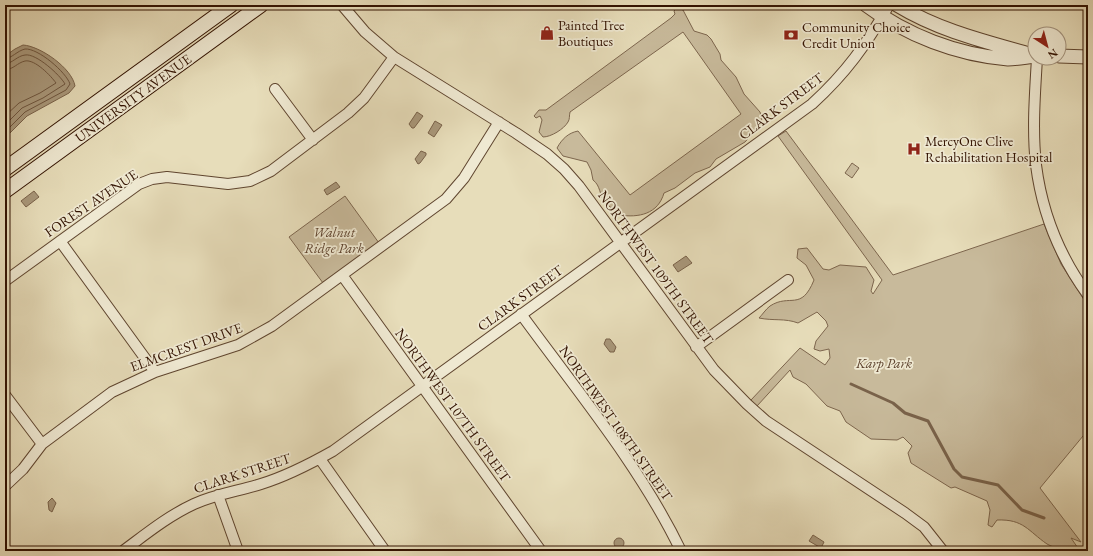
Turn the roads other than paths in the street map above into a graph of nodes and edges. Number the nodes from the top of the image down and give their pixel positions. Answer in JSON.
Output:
{"nodes":[{"id":1,"x":230,"y":5,"type":"edge"},
{"id":2,"x":261,"y":5,"type":"edge"},
{"id":3,"x":342,"y":5,"type":"edge"},
{"id":4,"x":866,"y":5,"type":"edge"},
{"id":5,"x":896,"y":5,"type":"edge"},
{"id":6,"x":886,"y":11,"type":"edge"},
{"id":7,"x":1027,"y":53,"type":"edge"},
{"id":8,"x":1067,"y":56,"type":"edge"},
{"id":9,"x":394,"y":57,"type":"junction"},
{"id":10,"x":1027,"y":57,"type":"edge"},
{"id":11,"x":1088,"y":57,"type":"edge"},
{"id":12,"x":1036,"y":66,"type":"edge"},
{"id":13,"x":275,"y":89,"type":"dead end"},
{"id":14,"x":499,"y":122,"type":"junction"},
{"id":15,"x":313,"y":140,"type":"junction"},
{"id":16,"x":5,"y":169,"type":"edge"},
{"id":17,"x":5,"y":191,"type":"edge"},
{"id":18,"x":60,"y":241,"type":"junction"},
{"id":19,"x":620,"y":243,"type":"junction"},
{"id":20,"x":342,"y":276,"type":"junction"},
{"id":21,"x":788,"y":280,"type":"dead end"},
{"id":22,"x":5,"y":281,"type":"edge"},
{"id":23,"x":1088,"y":295,"type":"edge"},
{"id":24,"x":521,"y":314,"type":"junction"},
{"id":25,"x":696,"y":347,"type":"junction"},
{"id":26,"x":155,"y":372,"type":"junction"},
{"id":27,"x":423,"y":386,"type":"junction"},
{"id":28,"x":5,"y":395,"type":"edge"},
{"id":29,"x":42,"y":444,"type":"junction"},
{"id":30,"x":320,"y":459,"type":"junction"},
{"id":31,"x":5,"y":486,"type":"edge"},
{"id":32,"x":218,"y":495,"type":"junction"},
{"id":33,"x":539,"y":548,"type":"edge"},
{"id":34,"x":123,"y":551,"type":"edge"},
{"id":35,"x":238,"y":551,"type":"edge"},
{"id":36,"x":385,"y":551,"type":"edge"},
{"id":37,"x":528,"y":551,"type":"edge"},
{"id":38,"x":681,"y":551,"type":"edge"},
{"id":39,"x":944,"y":551,"type":"edge"}],
"edges":[{"from":1,"to":16,"type":"main road","name":"UNIVERSITY AVENUE"},
{"from":2,"to":17,"type":"main road","name":"UNIVERSITY AVENUE"},
{"from":3,"to":9,"type":"street","name":"NORTHWEST 109TH STREET"},
{"from":4,"to":6,"type":"street"},
{"from":5,"to":7,"type":"street"},
{"from":6,"to":10,"type":"street"},
{"from":6,"to":19,"type":"street","name":"CLARK STREET"},
{"from":8,"to":11,"type":"street"},
{"from":9,"to":14,"type":"street","name":"NORTHWEST 109TH STREET"},
{"from":9,"to":15,"type":"street","name":"FOREST AVENUE"},
{"from":12,"to":23,"type":"street"},
{"from":13,"to":15,"type":"street"},
{"from":14,"to":19,"type":"street","name":"NORTHWEST 109TH STREET"},
{"from":14,"to":20,"type":"street","name":"ELMCREST DRIVE"},
{"from":15,"to":18,"type":"street","name":"FOREST AVENUE"},
{"from":18,"to":22,"type":"street","name":"FOREST AVENUE"},
{"from":18,"to":26,"type":"street"},
{"from":19,"to":24,"type":"street","name":"CLARK STREET"},
{"from":19,"to":25,"type":"street","name":"NORTHWEST 109TH STREET"},
{"from":20,"to":26,"type":"street","name":"ELMCREST DRIVE"},
{"from":20,"to":27,"type":"street","name":"NORTHWEST 107TH STREET"},
{"from":21,"to":25,"type":"street"},
{"from":24,"to":27,"type":"street","name":"CLARK STREET"},
{"from":24,"to":38,"type":"street","name":"NORTHWEST 108TH STREET"},
{"from":25,"to":39,"type":"street","name":"NORTHWEST 109TH STREET"},
{"from":26,"to":29,"type":"street","name":"ELMCREST DRIVE"},
{"from":27,"to":30,"type":"street","name":"CLARK STREET"},
{"from":27,"to":33,"type":"street","name":"NORTHWEST 107TH STREET"},
{"from":28,"to":29,"type":"street"},
{"from":29,"to":31,"type":"street","name":"ELMCREST DRIVE"},
{"from":30,"to":32,"type":"street","name":"CLARK STREET"},
{"from":30,"to":36,"type":"street"},
{"from":32,"to":34,"type":"street","name":"CLARK STREET"},
{"from":32,"to":35,"type":"street"},
{"from":33,"to":37,"type":"street"}]}
